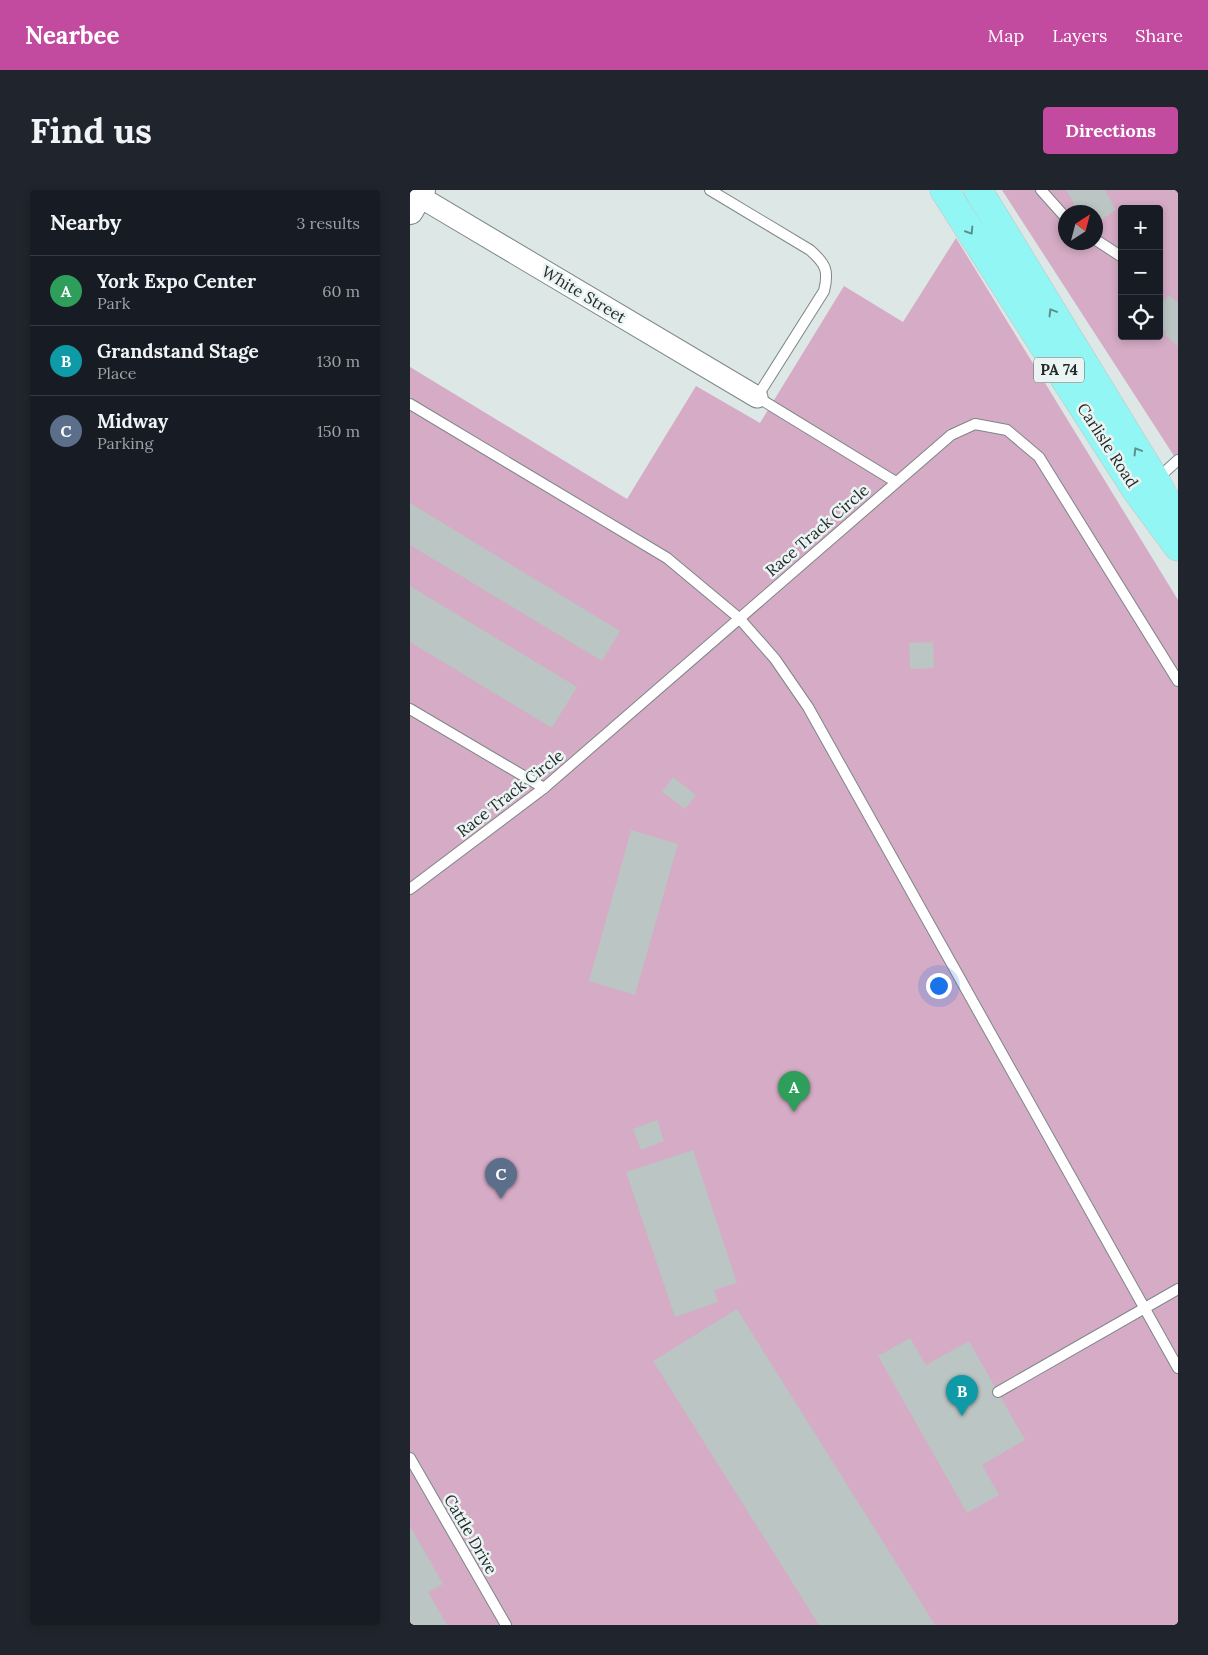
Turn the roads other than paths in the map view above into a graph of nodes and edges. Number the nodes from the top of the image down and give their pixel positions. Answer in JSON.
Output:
{"nodes":[{"id":1,"x":710,"y":190,"type":"edge"},
{"id":2,"x":944,"y":190,"type":"edge"},
{"id":3,"x":969,"y":190,"type":"edge"},
{"id":4,"x":978,"y":190,"type":"edge"},
{"id":5,"x":1041,"y":190,"type":"edge"},
{"id":6,"x":415,"y":197,"type":"edge"},
{"id":7,"x":1058,"y":209,"type":"edge"},
{"id":8,"x":1103,"y":245,"type":"edge"},
{"id":9,"x":1118,"y":255,"type":"edge"},
{"id":10,"x":1022,"y":263,"type":"junction"},
{"id":11,"x":757,"y":397,"type":"junction"},
{"id":12,"x":410,"y":404,"type":"edge"},
{"id":13,"x":1178,"y":460,"type":"edge"},
{"id":14,"x":1156,"y":481,"type":"junction"},
{"id":15,"x":896,"y":482,"type":"junction"},
{"id":16,"x":1178,"y":524,"type":"edge"},
{"id":17,"x":1178,"y":547,"type":"edge"},
{"id":18,"x":739,"y":618,"type":"junction"},
{"id":19,"x":1178,"y":681,"type":"edge"},
{"id":20,"x":410,"y":710,"type":"edge"},
{"id":21,"x":544,"y":788,"type":"junction"},
{"id":22,"x":410,"y":889,"type":"edge"},
{"id":23,"x":1178,"y":1289,"type":"edge"},
{"id":24,"x":1144,"y":1309,"type":"junction"},
{"id":25,"x":1178,"y":1368,"type":"edge"},
{"id":26,"x":998,"y":1392,"type":"dead end"},
{"id":27,"x":410,"y":1458,"type":"edge"},
{"id":28,"x":506,"y":1625,"type":"edge"}],
"edges":[{"from":1,"to":11,"type":"lane"},
{"from":2,"to":17,"type":"main road","name":"Carlisle Road","number":"PA 74","one_way":true},
{"from":3,"to":10,"type":"main road"},
{"from":4,"to":10,"type":"main road","name":"Carlisle Road","number":"PA 74"},
{"from":5,"to":7,"type":"lane"},
{"from":6,"to":11,"type":"street","name":"White Street"},
{"from":8,"to":9,"type":"lane"},
{"from":14,"to":10,"type":"main road","name":"Carlisle Road","number":"PA 74","one_way":true},
{"from":11,"to":15,"type":"lane"},
{"from":12,"to":18,"type":"lane"},
{"from":13,"to":14,"type":"lane"},
{"from":14,"to":16,"type":"main road","name":"Carlisle Road","number":"PA 74"},
{"from":15,"to":18,"type":"lane","name":"Race Track Circle"},
{"from":15,"to":19,"type":"lane","name":"Race Track Circle"},
{"from":18,"to":21,"type":"lane","name":"Race Track Circle"},
{"from":18,"to":24,"type":"lane"},
{"from":20,"to":21,"type":"lane"},
{"from":21,"to":22,"type":"lane","name":"Race Track Circle"},
{"from":23,"to":24,"type":"lane"},
{"from":24,"to":25,"type":"lane"},
{"from":24,"to":26,"type":"lane"},
{"from":27,"to":28,"type":"lane","name":"Cattle Drive"}]}
